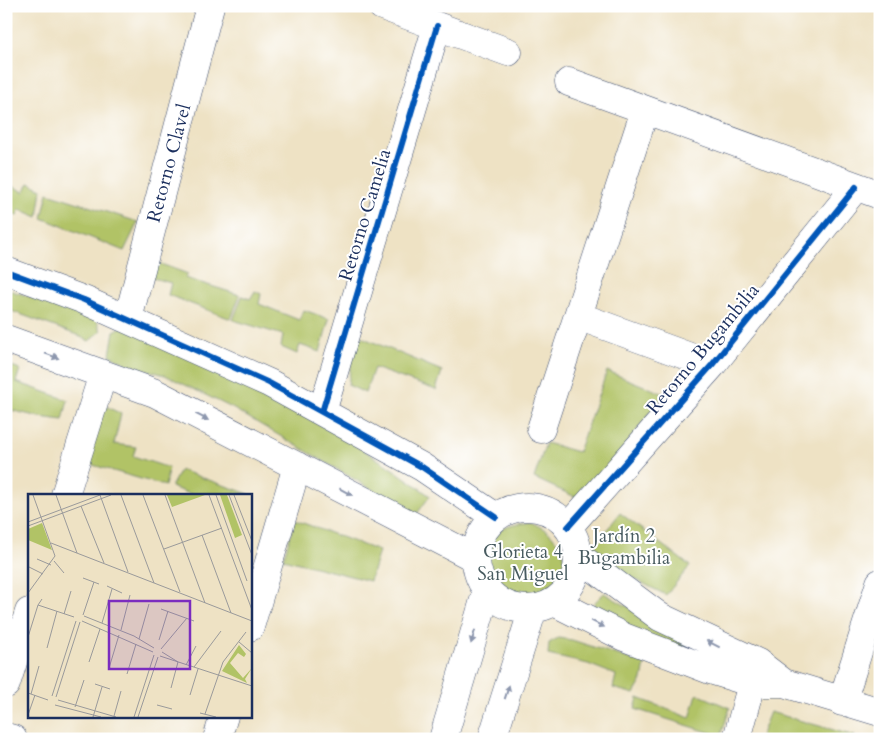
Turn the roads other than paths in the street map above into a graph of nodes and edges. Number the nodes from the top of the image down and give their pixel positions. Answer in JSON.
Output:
{"nodes":[{"id":1,"x":210,"y":6,"type":"edge"},
{"id":2,"x":382,"y":6,"type":"edge"},
{"id":3,"x":437,"y":26,"type":"junction"},
{"id":4,"x":508,"y":52,"type":"dead end"},
{"id":5,"x":568,"y":82,"type":"dead end"},
{"id":6,"x":645,"y":110,"type":"junction"},
{"id":7,"x":868,"y":191,"type":"edge"},
{"id":8,"x":6,"y":271,"type":"edge"},
{"id":9,"x":578,"y":316,"type":"junction"},
{"id":10,"x":128,"y":319,"type":"junction"},
{"id":11,"x":6,"y":339,"type":"edge"},
{"id":12,"x":712,"y":365,"type":"junction"},
{"id":13,"x":103,"y":374,"type":"junction"},
{"id":14,"x":322,"y":412,"type":"junction"},
{"id":15,"x":541,"y":429,"type":"dead end"},
{"id":16,"x":297,"y":466,"type":"junction"},
{"id":17,"x":65,"y":494,"type":"edge"},
{"id":18,"x":496,"y":517,"type":"junction"},
{"id":19,"x":568,"y":527,"type":"junction"},
{"id":20,"x":578,"y":556,"type":"junction"},
{"id":21,"x":475,"y":558,"type":"junction"},
{"id":22,"x":880,"y":583,"type":"edge"},
{"id":23,"x":487,"y":590,"type":"junction"},
{"id":24,"x":544,"y":605,"type":"junction"},
{"id":25,"x":28,"y":615,"type":"edge"},
{"id":26,"x":251,"y":623,"type":"edge"},
{"id":27,"x":755,"y":673,"type":"junction"},
{"id":28,"x":6,"y":684,"type":"edge"},
{"id":29,"x":842,"y":702,"type":"junction"},
{"id":30,"x":880,"y":712,"type":"edge"},
{"id":31,"x":223,"y":718,"type":"edge"},
{"id":32,"x":6,"y":737,"type":"edge"},
{"id":33,"x":12,"y":739,"type":"edge"},
{"id":34,"x":217,"y":739,"type":"edge"},
{"id":35,"x":443,"y":739,"type":"edge"},
{"id":36,"x":492,"y":739,"type":"edge"},
{"id":37,"x":737,"y":739,"type":"edge"}],
"edges":[{"from":1,"to":10,"type":"street","name":"Retorno Clavel"},
{"from":2,"to":3,"type":"street"},
{"from":3,"to":4,"type":"street"},
{"from":3,"to":14,"type":"street","name":"Retorno Camelia"},
{"from":5,"to":6,"type":"street","name":"Retorno Bugambilia"},
{"from":6,"to":7,"type":"street","name":"Retorno Bugambilia"},
{"from":6,"to":9,"type":"street"},
{"from":7,"to":12,"type":"street","name":"Retorno Bugambilia"},
{"from":8,"to":10,"type":"street"},
{"from":9,"to":12,"type":"street","name":"Retorno Bugambilia"},
{"from":9,"to":15,"type":"street"},
{"from":10,"to":14,"type":"street"},
{"from":11,"to":13,"type":"street","one_way":true},
{"from":12,"to":19,"type":"street","name":"Retorno Bugambilia"},
{"from":13,"to":16,"type":"street","one_way":true},
{"from":13,"to":17,"type":"street"},
{"from":14,"to":18,"type":"street"},
{"from":16,"to":21,"type":"street","one_way":true},
{"from":16,"to":26,"type":"street"},
{"from":18,"to":19,"type":"street"},
{"from":18,"to":21,"type":"street"},
{"from":19,"to":20,"type":"street"},
{"from":20,"to":24,"type":"street"},
{"from":27,"to":20,"type":"street","one_way":true},
{"from":21,"to":23,"type":"street"},
{"from":22,"to":29,"type":"street"},
{"from":23,"to":24,"type":"street"},
{"from":23,"to":35,"type":"street","one_way":true},
{"from":24,"to":27,"type":"street","one_way":true},
{"from":36,"to":24,"type":"street","one_way":true},
{"from":25,"to":28,"type":"street"},
{"from":27,"to":29,"type":"street"},
{"from":27,"to":37,"type":"street"},
{"from":29,"to":30,"type":"street"},
{"from":31,"to":34,"type":"street"},
{"from":32,"to":33,"type":"street"}]}
